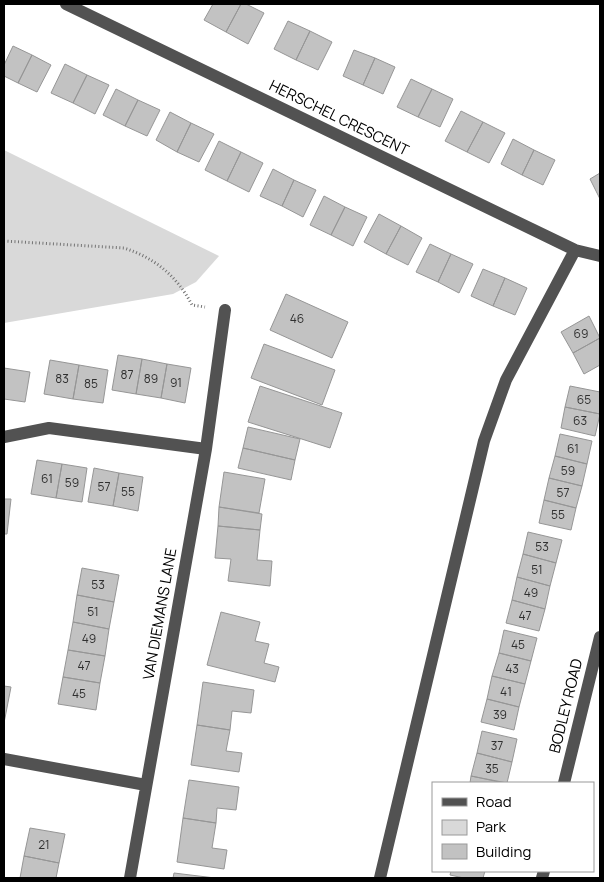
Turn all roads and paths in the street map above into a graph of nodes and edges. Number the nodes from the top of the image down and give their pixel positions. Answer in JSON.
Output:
{"nodes":[{"id":1,"x":66,"y":4,"type":"edge"},
{"id":2,"x":4,"y":241,"type":"edge"},
{"id":3,"x":575,"y":250,"type":"junction"},
{"id":4,"x":600,"y":256,"type":"edge"},
{"id":5,"x":225,"y":310,"type":"joint"},
{"id":6,"x":4,"y":437,"type":"edge"},
{"id":7,"x":206,"y":449,"type":"junction"},
{"id":8,"x":600,"y":637,"type":"edge"},
{"id":9,"x":4,"y":759,"type":"edge"},
{"id":10,"x":564,"y":782,"type":"edge"},
{"id":11,"x":146,"y":785,"type":"junction"},
{"id":12,"x":130,"y":878,"type":"edge"},
{"id":13,"x":380,"y":878,"type":"edge"}],
"edges":[{"from":1,"to":3,"type":"street","name":"HERSCHEL CRESCENT"},
{"from":2,"to":5,"type":"path"},
{"from":3,"to":4,"type":"street","name":"HERSCHEL CRESCENT"},
{"from":3,"to":13,"type":"street"},
{"from":5,"to":7,"type":"street","name":"VAN DIEMANS LANE"},
{"from":6,"to":7,"type":"street"},
{"from":7,"to":11,"type":"street","name":"VAN DIEMANS LANE"},
{"from":8,"to":10,"type":"street","name":"BODLEY ROAD"},
{"from":9,"to":11,"type":"street"},
{"from":11,"to":12,"type":"street","name":"VAN DIEMANS LANE"}]}
